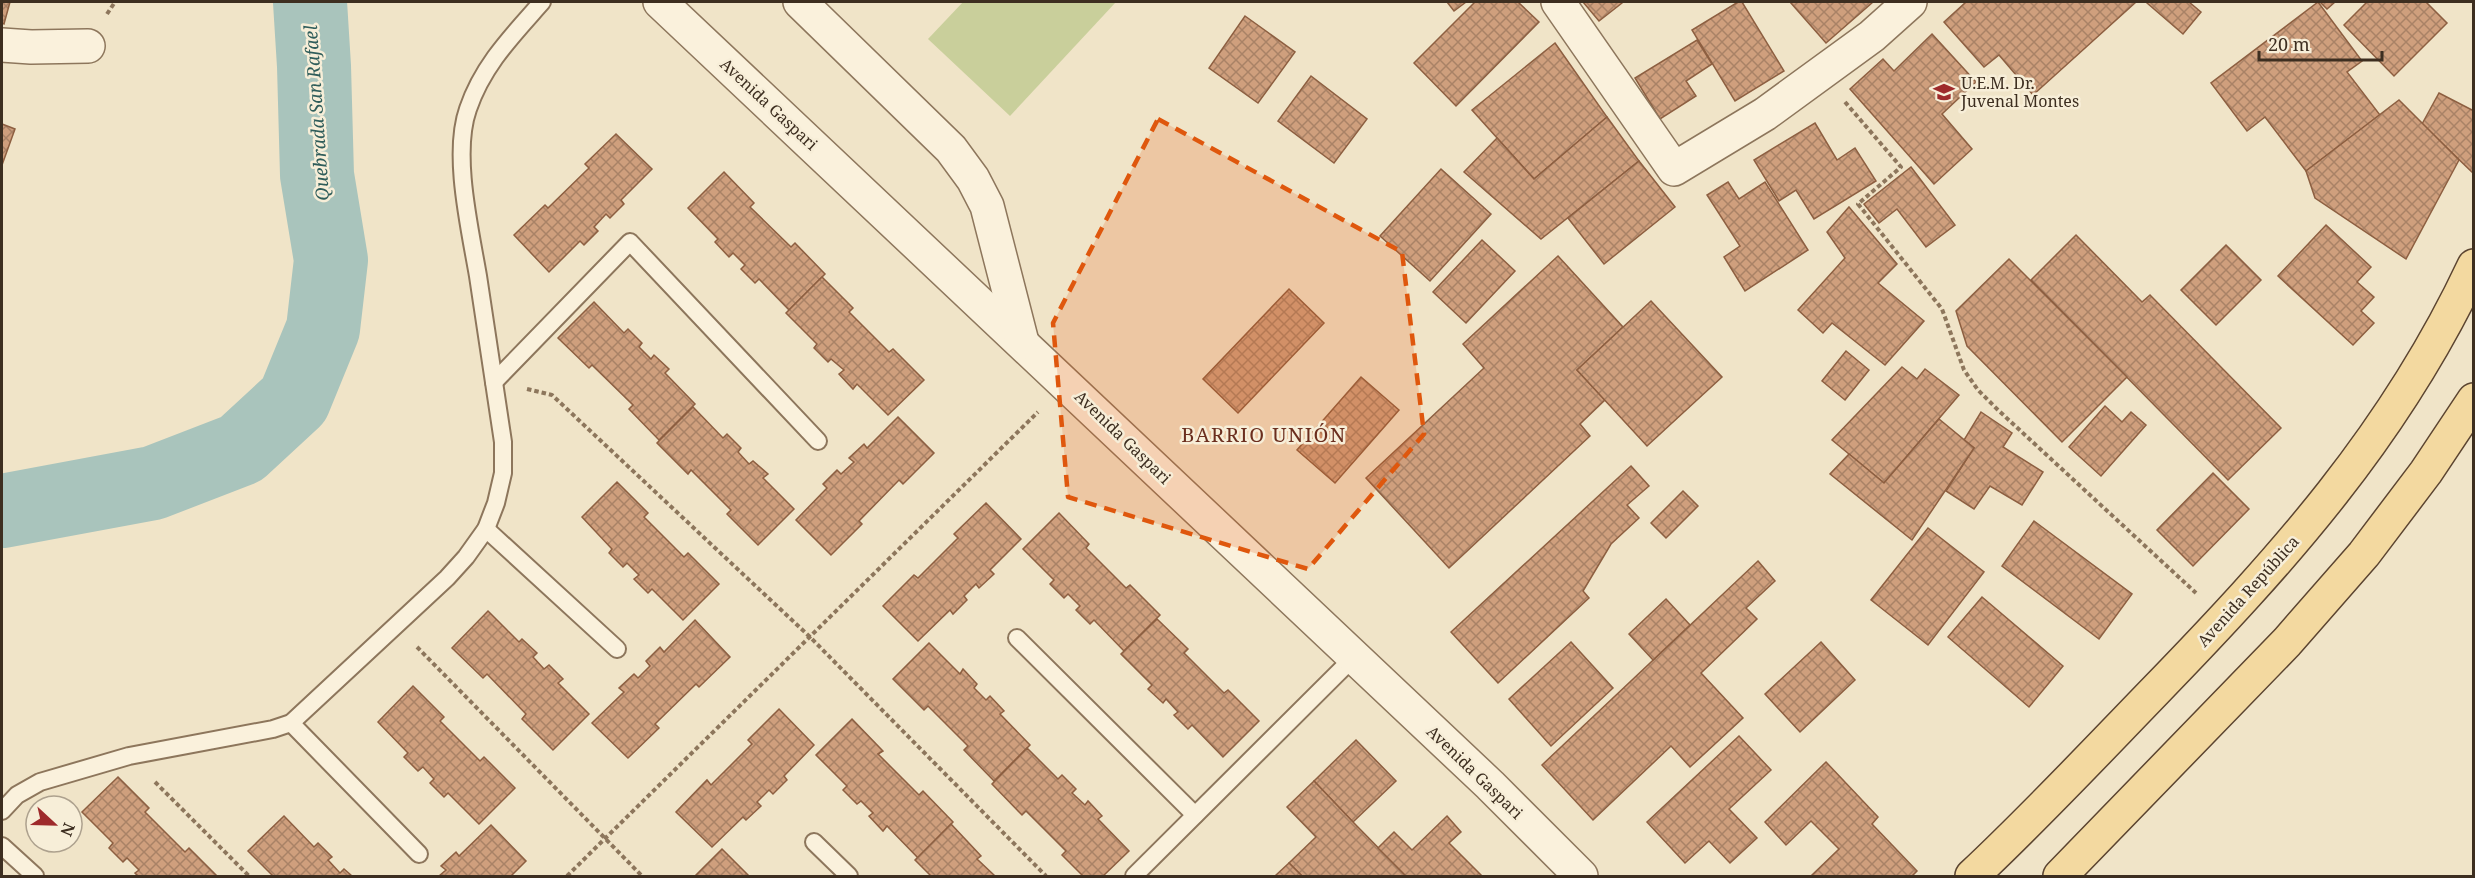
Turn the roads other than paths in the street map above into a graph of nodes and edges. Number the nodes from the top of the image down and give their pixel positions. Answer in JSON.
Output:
{"nodes":[{"id":1,"x":542,"y":2,"type":"edge"},
{"id":2,"x":660,"y":2,"type":"edge"},
{"id":3,"x":800,"y":2,"type":"edge"},
{"id":4,"x":1558,"y":2,"type":"edge"},
{"id":5,"x":1910,"y":2,"type":"edge"},
{"id":6,"x":2,"y":45,"type":"edge"},
{"id":7,"x":88,"y":46,"type":"dead end"},
{"id":8,"x":2474,"y":266,"type":"edge"},
{"id":9,"x":1022,"y":342,"type":"junction"},
{"id":10,"x":494,"y":382,"type":"junction"},
{"id":11,"x":2474,"y":400,"type":"edge"},
{"id":12,"x":818,"y":441,"type":"dead end"},
{"id":13,"x":486,"y":529,"type":"junction"},
{"id":14,"x":1017,"y":638,"type":"dead end"},
{"id":15,"x":617,"y":649,"type":"dead end"},
{"id":16,"x":1354,"y":657,"type":"junction"},
{"id":17,"x":291,"y":723,"type":"junction"},
{"id":18,"x":2,"y":811,"type":"edge"},
{"id":19,"x":1195,"y":815,"type":"junction"},
{"id":20,"x":814,"y":842,"type":"dead end"},
{"id":21,"x":2,"y":846,"type":"edge"},
{"id":22,"x":419,"y":855,"type":"dead end"},
{"id":23,"x":1574,"y":874,"type":"edge"},
{"id":24,"x":35,"y":876,"type":"edge"},
{"id":25,"x":849,"y":876,"type":"edge"},
{"id":26,"x":1134,"y":876,"type":"edge"},
{"id":27,"x":1972,"y":876,"type":"edge"},
{"id":28,"x":2060,"y":876,"type":"edge"}],
"edges":[{"from":1,"to":10,"type":"lane"},
{"from":2,"to":9,"type":"street","name":"Avenida Gaspari"},
{"from":3,"to":9,"type":"street"},
{"from":4,"to":5,"type":"street"},
{"from":6,"to":7,"type":"street"},
{"from":8,"to":27,"type":"main road","name":"Avenida República"},
{"from":9,"to":16,"type":"street","name":"Avenida Gaspari"},
{"from":10,"to":12,"type":"lane"},
{"from":10,"to":13,"type":"lane"},
{"from":11,"to":28,"type":"main road"},
{"from":13,"to":15,"type":"lane"},
{"from":13,"to":17,"type":"lane"},
{"from":14,"to":19,"type":"lane"},
{"from":16,"to":19,"type":"lane"},
{"from":16,"to":23,"type":"street","name":"Avenida Gaspari"},
{"from":17,"to":18,"type":"lane"},
{"from":17,"to":22,"type":"lane"},
{"from":19,"to":26,"type":"lane"},
{"from":20,"to":25,"type":"lane"},
{"from":21,"to":24,"type":"lane"}]}
